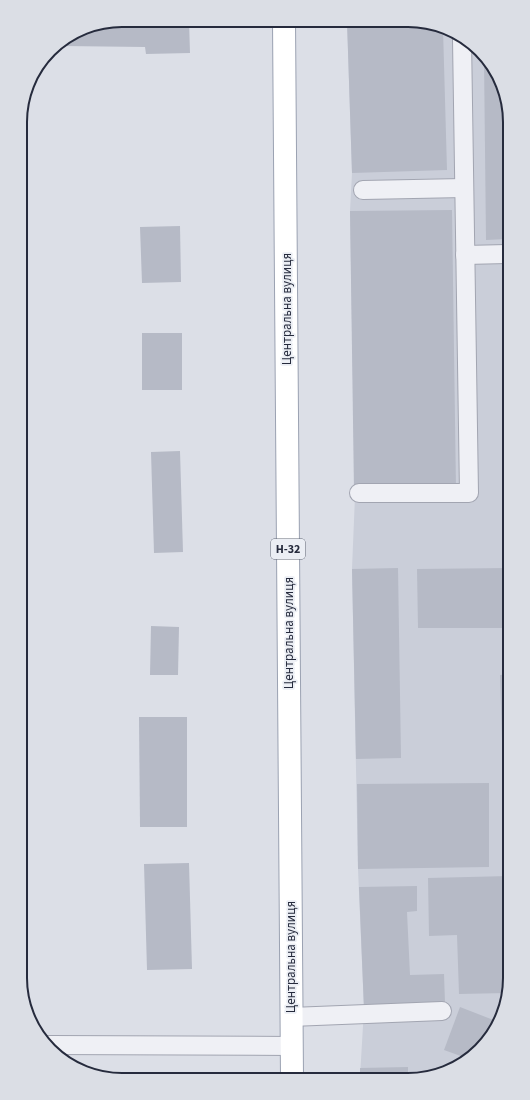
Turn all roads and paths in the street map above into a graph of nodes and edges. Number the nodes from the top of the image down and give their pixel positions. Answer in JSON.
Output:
{"nodes":[{"id":1,"x":284,"y":27,"type":"edge"},
{"id":2,"x":462,"y":44,"type":"edge"},
{"id":3,"x":464,"y":188,"type":"junction"},
{"id":4,"x":363,"y":190,"type":"dead end"},
{"id":5,"x":503,"y":254,"type":"edge"},
{"id":6,"x":466,"y":255,"type":"junction"},
{"id":7,"x":359,"y":493,"type":"dead end"},
{"id":8,"x":442,"y":1011,"type":"dead end"},
{"id":9,"x":292,"y":1018,"type":"junction"},
{"id":10,"x":55,"y":1045,"type":"edge"},
{"id":11,"x":292,"y":1046,"type":"junction"},
{"id":12,"x":292,"y":1073,"type":"edge"}],
"edges":[{"from":1,"to":9,"type":"main road","name":"Центральна вулиця","number":"Н-32"},
{"from":2,"to":3,"type":"street"},
{"from":3,"to":4,"type":"street"},
{"from":3,"to":6,"type":"street"},
{"from":5,"to":6,"type":"street"},
{"from":6,"to":7,"type":"street"},
{"from":8,"to":9,"type":"street"},
{"from":9,"to":11,"type":"main road","name":"Центральна вулиця","number":"Н-32"},
{"from":10,"to":11,"type":"street"},
{"from":11,"to":12,"type":"main road","name":"Центральна вулиця","number":"Н-32"}]}
